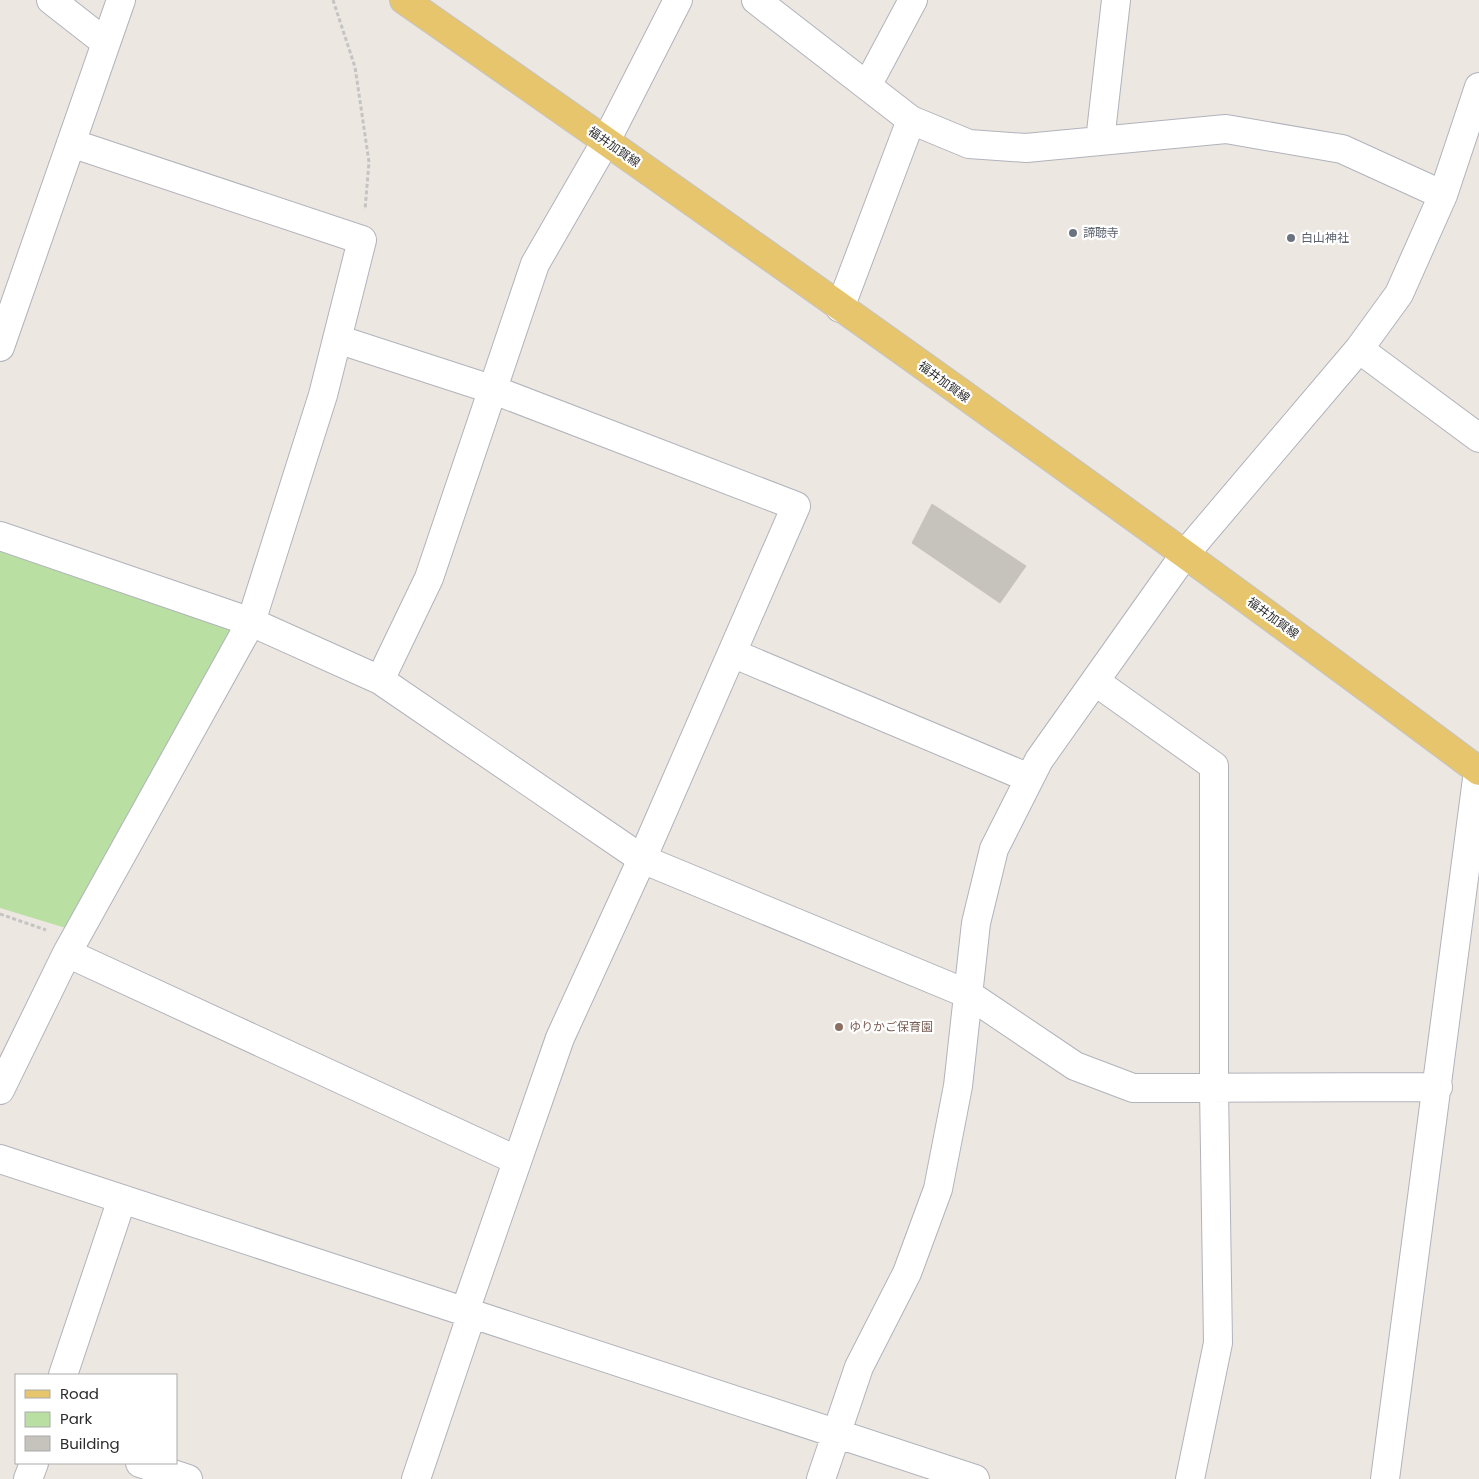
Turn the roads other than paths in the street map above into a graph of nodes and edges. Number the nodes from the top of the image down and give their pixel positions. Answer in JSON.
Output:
{"nodes":[{"id":1,"x":51,"y":0,"type":"edge"},
{"id":2,"x":121,"y":0,"type":"edge"},
{"id":3,"x":404,"y":0,"type":"edge"},
{"id":4,"x":678,"y":0,"type":"edge"},
{"id":5,"x":756,"y":0,"type":"edge"},
{"id":6,"x":913,"y":0,"type":"edge"},
{"id":7,"x":1116,"y":0,"type":"edge"},
{"id":8,"x":106,"y":43,"type":"junction"},
{"id":9,"x":867,"y":86,"type":"junction"},
{"id":10,"x":1479,"y":87,"type":"edge"},
{"id":11,"x":911,"y":120,"type":"junction"},
{"id":12,"x":606,"y":141,"type":"junction"},
{"id":13,"x":1100,"y":141,"type":"junction"},
{"id":14,"x":71,"y":143,"type":"junction"},
{"id":15,"x":1443,"y":195,"type":"junction"},
{"id":16,"x":840,"y":308,"type":"junction"},
{"id":17,"x":2,"y":336,"type":"edge"},
{"id":18,"x":337,"y":339,"type":"junction"},
{"id":19,"x":1359,"y":348,"type":"junction"},
{"id":20,"x":494,"y":390,"type":"junction"},
{"id":21,"x":1479,"y":438,"type":"edge"},
{"id":22,"x":0,"y":536,"type":"edge"},
{"id":23,"x":1186,"y":554,"type":"junction"},
{"id":24,"x":251,"y":622,"type":"junction"},
{"id":25,"x":732,"y":653,"type":"junction"},
{"id":26,"x":380,"y":680,"type":"junction"},
{"id":27,"x":1096,"y":682,"type":"junction"},
{"id":28,"x":1479,"y":771,"type":"edge"},
{"id":29,"x":1029,"y":778,"type":"junction"},
{"id":30,"x":642,"y":859,"type":"junction"},
{"id":31,"x":71,"y":947,"type":"junction"},
{"id":32,"x":968,"y":994,"type":"junction"},
{"id":33,"x":1438,"y":1087,"type":"junction"},
{"id":34,"x":1214,"y":1088,"type":"junction"},
{"id":35,"x":0,"y":1090,"type":"edge"},
{"id":36,"x":0,"y":1159,"type":"edge"},
{"id":37,"x":516,"y":1160,"type":"junction"},
{"id":38,"x":122,"y":1199,"type":"junction"},
{"id":39,"x":469,"y":1312,"type":"junction"},
{"id":40,"x":63,"y":1374,"type":"edge"},
{"id":41,"x":838,"y":1432,"type":"junction"},
{"id":42,"x":34,"y":1464,"type":"edge"},
{"id":43,"x":143,"y":1464,"type":"edge"},
{"id":44,"x":177,"y":1477,"type":"edge"},
{"id":45,"x":28,"y":1479,"type":"edge"},
{"id":46,"x":416,"y":1479,"type":"edge"},
{"id":47,"x":821,"y":1479,"type":"edge"},
{"id":48,"x":975,"y":1479,"type":"edge"},
{"id":49,"x":1190,"y":1479,"type":"edge"},
{"id":50,"x":1384,"y":1479,"type":"edge"}],
"edges":[{"from":1,"to":8,"type":"street"},
{"from":2,"to":8,"type":"street"},
{"from":3,"to":12,"type":"main road","name":"福井加賀線"},
{"from":4,"to":12,"type":"street"},
{"from":5,"to":9,"type":"street"},
{"from":6,"to":9,"type":"street"},
{"from":7,"to":13,"type":"street"},
{"from":8,"to":14,"type":"street"},
{"from":9,"to":11,"type":"street"},
{"from":10,"to":15,"type":"street"},
{"from":11,"to":13,"type":"street"},
{"from":11,"to":16,"type":"street"},
{"from":12,"to":16,"type":"main road","name":"福井加賀線"},
{"from":12,"to":20,"type":"street"},
{"from":13,"to":15,"type":"street"},
{"from":14,"to":17,"type":"street"},
{"from":14,"to":18,"type":"street"},
{"from":15,"to":19,"type":"street"},
{"from":16,"to":23,"type":"main road","name":"福井加賀線"},
{"from":18,"to":20,"type":"street"},
{"from":18,"to":24,"type":"street"},
{"from":19,"to":21,"type":"street"},
{"from":19,"to":23,"type":"street"},
{"from":20,"to":25,"type":"street"},
{"from":20,"to":26,"type":"street"},
{"from":22,"to":24,"type":"street"},
{"from":23,"to":27,"type":"street"},
{"from":23,"to":28,"type":"main road","name":"福井加賀線"},
{"from":24,"to":26,"type":"street"},
{"from":24,"to":31,"type":"street"},
{"from":25,"to":29,"type":"street"},
{"from":25,"to":30,"type":"street"},
{"from":26,"to":30,"type":"street"},
{"from":27,"to":29,"type":"street"},
{"from":27,"to":34,"type":"street"},
{"from":28,"to":33,"type":"street"},
{"from":29,"to":32,"type":"street"},
{"from":30,"to":32,"type":"street"},
{"from":30,"to":37,"type":"street"},
{"from":31,"to":35,"type":"street"},
{"from":31,"to":37,"type":"street"},
{"from":32,"to":34,"type":"street"},
{"from":32,"to":41,"type":"street"},
{"from":33,"to":34,"type":"street"},
{"from":33,"to":50,"type":"street"},
{"from":34,"to":49,"type":"street"},
{"from":36,"to":38,"type":"street"},
{"from":37,"to":39,"type":"street"},
{"from":38,"to":39,"type":"street"},
{"from":38,"to":40,"type":"street"},
{"from":39,"to":41,"type":"street"},
{"from":39,"to":46,"type":"street"},
{"from":41,"to":47,"type":"street"},
{"from":41,"to":48,"type":"street"},
{"from":42,"to":45,"type":"street"},
{"from":43,"to":44,"type":"street"}]}
